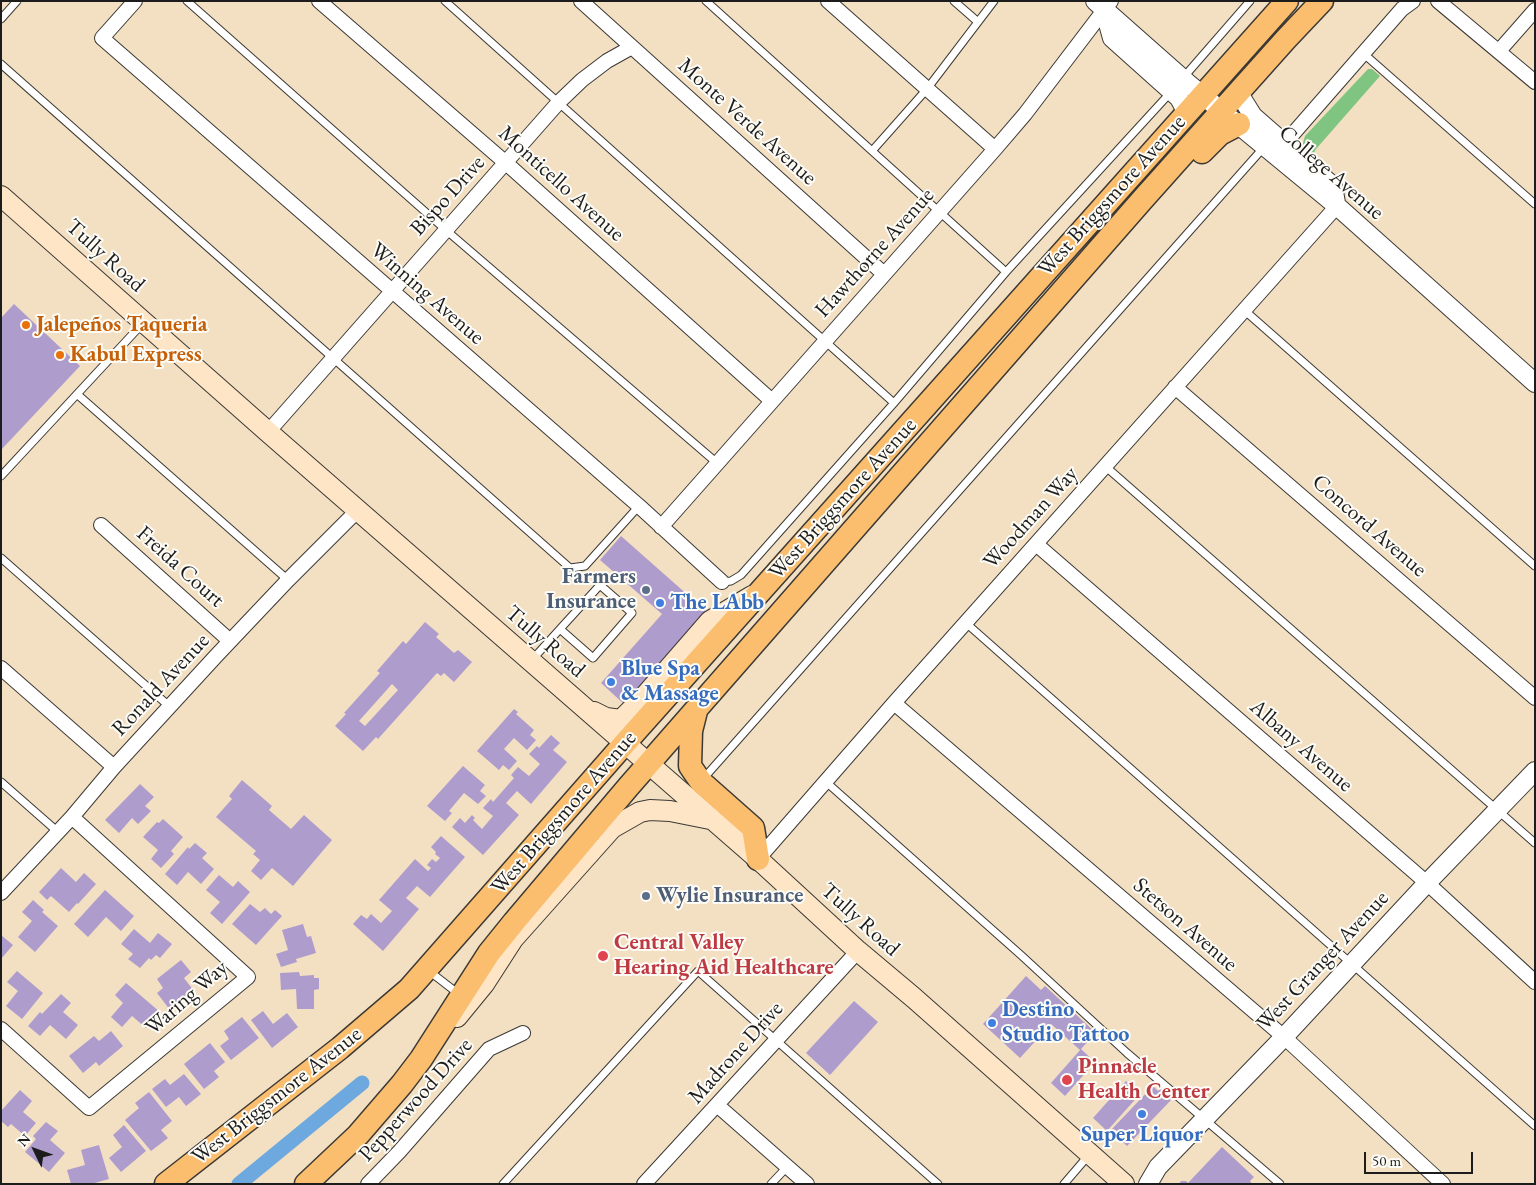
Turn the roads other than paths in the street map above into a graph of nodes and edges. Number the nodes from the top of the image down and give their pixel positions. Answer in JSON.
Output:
{"nodes":[{"id":1,"x":17,"y":1,"type":"edge"},
{"id":2,"x":135,"y":1,"type":"edge"},
{"id":3,"x":187,"y":1,"type":"edge"},
{"id":4,"x":319,"y":1,"type":"edge"},
{"id":5,"x":444,"y":1,"type":"edge"},
{"id":6,"x":581,"y":1,"type":"edge"},
{"id":7,"x":706,"y":1,"type":"edge"},
{"id":8,"x":828,"y":1,"type":"edge"},
{"id":9,"x":954,"y":1,"type":"edge"},
{"id":10,"x":994,"y":1,"type":"edge"},
{"id":11,"x":1250,"y":1,"type":"edge"},
{"id":12,"x":1287,"y":1,"type":"edge"},
{"id":13,"x":1322,"y":1,"type":"edge"},
{"id":14,"x":1413,"y":1,"type":"edge"},
{"id":15,"x":1438,"y":1,"type":"edge"},
{"id":16,"x":1103,"y":4,"type":"edge"},
{"id":17,"x":1535,"y":10,"type":"edge"},
{"id":18,"x":1,"y":19,"type":"edge"},
{"id":19,"x":978,"y":22,"type":"junction"},
{"id":20,"x":1086,"y":35,"type":"junction"},
{"id":21,"x":1112,"y":38,"type":"junction"},
{"id":22,"x":632,"y":47,"type":"junction"},
{"id":23,"x":1499,"y":51,"type":"junction"},
{"id":24,"x":1364,"y":54,"type":"junction"},
{"id":25,"x":1,"y":64,"type":"edge"},
{"id":26,"x":1535,"y":82,"type":"edge"},
{"id":27,"x":1177,"y":85,"type":"junction"},
{"id":28,"x":927,"y":89,"type":"junction"},
{"id":29,"x":1238,"y":92,"type":"junction"},
{"id":30,"x":1202,"y":95,"type":"junction"},
{"id":31,"x":558,"y":103,"type":"junction"},
{"id":32,"x":1187,"y":113,"type":"junction"},
{"id":33,"x":1230,"y":117,"type":"junction"},
{"id":34,"x":1275,"y":147,"type":"junction"},
{"id":35,"x":995,"y":149,"type":"junction"},
{"id":36,"x":872,"y":151,"type":"junction"},
{"id":37,"x":506,"y":163,"type":"junction"},
{"id":38,"x":1,"y":196,"type":"edge"},
{"id":39,"x":1535,"y":204,"type":"edge"},
{"id":40,"x":1337,"y":206,"type":"junction"},
{"id":41,"x":939,"y":212,"type":"junction"},
{"id":42,"x":447,"y":231,"type":"junction"},
{"id":43,"x":1006,"y":272,"type":"junction"},
{"id":44,"x":884,"y":274,"type":"junction"},
{"id":45,"x":391,"y":291,"type":"junction"},
{"id":46,"x":1244,"y":310,"type":"junction"},
{"id":47,"x":143,"y":322,"type":"junction"},
{"id":48,"x":825,"y":342,"type":"junction"},
{"id":49,"x":333,"y":357,"type":"junction"},
{"id":50,"x":1535,"y":384,"type":"edge"},
{"id":51,"x":1175,"y":387,"type":"junction"},
{"id":52,"x":78,"y":395,"type":"junction"},
{"id":53,"x":772,"y":401,"type":"junction"},
{"id":54,"x":894,"y":403,"type":"junction"},
{"id":55,"x":268,"y":432,"type":"junction"},
{"id":56,"x":717,"y":462,"type":"junction"},
{"id":57,"x":1105,"y":466,"type":"junction"},
{"id":58,"x":1,"y":476,"type":"edge"},
{"id":59,"x":639,"y":506,"type":"junction"},
{"id":60,"x":358,"y":510,"type":"junction"},
{"id":61,"x":101,"y":525,"type":"dead end"},
{"id":62,"x":661,"y":527,"type":"junction"},
{"id":63,"x":1036,"y":544,"type":"junction"},
{"id":64,"x":1,"y":558,"type":"edge"},
{"id":65,"x":1535,"y":566,"type":"edge"},
{"id":66,"x":288,"y":580,"type":"junction"},
{"id":67,"x":722,"y":582,"type":"joint"},
{"id":68,"x":762,"y":589,"type":"junction"},
{"id":69,"x":966,"y":623,"type":"junction"},
{"id":70,"x":560,"y":628,"type":"junction"},
{"id":71,"x":230,"y":641,"type":"junction"},
{"id":72,"x":531,"y":661,"type":"junction"},
{"id":73,"x":1,"y":668,"type":"edge"},
{"id":74,"x":1535,"y":698,"type":"edge"},
{"id":75,"x":894,"y":703,"type":"junction"},
{"id":76,"x":169,"y":706,"type":"junction"},
{"id":77,"x":583,"y":706,"type":"junction"},
{"id":78,"x":696,"y":711,"type":"junction"},
{"id":79,"x":625,"y":743,"type":"junction"},
{"id":80,"x":649,"y":764,"type":"junction"},
{"id":81,"x":114,"y":767,"type":"junction"},
{"id":82,"x":1535,"y":771,"type":"edge"},
{"id":83,"x":825,"y":781,"type":"junction"},
{"id":84,"x":1,"y":782,"type":"edge"},
{"id":85,"x":701,"y":782,"type":"junction"},
{"id":86,"x":1498,"y":809,"type":"junction"},
{"id":87,"x":72,"y":817,"type":"junction"},
{"id":88,"x":712,"y":820,"type":"junction"},
{"id":89,"x":58,"y":832,"type":"junction"},
{"id":90,"x":1535,"y":843,"type":"edge"},
{"id":91,"x":758,"y":859,"type":"junction"},
{"id":92,"x":1427,"y":883,"type":"junction"},
{"id":93,"x":1,"y":893,"type":"edge"},
{"id":94,"x":858,"y":951,"type":"junction"},
{"id":95,"x":1352,"y":963,"type":"junction"},
{"id":96,"x":426,"y":969,"type":"junction"},
{"id":97,"x":1535,"y":982,"type":"edge"},
{"id":98,"x":461,"y":996,"type":"junction"},
{"id":99,"x":1,"y":1029,"type":"edge"},
{"id":100,"x":523,"y":1033,"type":"dead end"},
{"id":101,"x":1284,"y":1037,"type":"junction"},
{"id":102,"x":777,"y":1040,"type":"junction"},
{"id":103,"x":421,"y":1058,"type":"junction"},
{"id":104,"x":717,"y":1105,"type":"junction"},
{"id":105,"x":1204,"y":1118,"type":"junction"},
{"id":106,"x":1535,"y":1126,"type":"edge"},
{"id":107,"x":1090,"y":1154,"type":"junction"},
{"id":108,"x":787,"y":1166,"type":"junction"},
{"id":109,"x":166,"y":1184,"type":"edge"},
{"id":110,"x":306,"y":1184,"type":"edge"},
{"id":111,"x":368,"y":1184,"type":"edge"},
{"id":112,"x":503,"y":1184,"type":"edge"},
{"id":113,"x":644,"y":1184,"type":"edge"},
{"id":114,"x":771,"y":1184,"type":"edge"},
{"id":115,"x":807,"y":1184,"type":"edge"},
{"id":116,"x":938,"y":1184,"type":"edge"},
{"id":117,"x":1064,"y":1184,"type":"edge"},
{"id":118,"x":1124,"y":1184,"type":"edge"},
{"id":119,"x":1148,"y":1184,"type":"edge"},
{"id":120,"x":1280,"y":1184,"type":"edge"},
{"id":121,"x":1443,"y":1184,"type":"edge"}],
"edges":[{"from":1,"to":18,"type":"lane"},
{"from":2,"to":45,"type":"street","name":"Winning Avenue"},
{"from":3,"to":42,"type":"lane"},
{"from":4,"to":37,"type":"street","name":"Monticello Avenue"},
{"from":5,"to":31,"type":"lane"},
{"from":6,"to":22,"type":"street","name":"Monte Verde Avenue"},
{"from":7,"to":36,"type":"lane"},
{"from":8,"to":28,"type":"street"},
{"from":9,"to":19,"type":"lane"},
{"from":10,"to":19,"type":"lane"},
{"from":11,"to":27,"type":"lane"},
{"from":12,"to":30,"type":"main road","name":"West Briggsmore Avenue"},
{"from":13,"to":29,"type":"main road","name":"West Briggsmore Avenue"},
{"from":14,"to":24,"type":"street"},
{"from":15,"to":23,"type":"street"},
{"from":16,"to":20,"type":"street","name":"Hawthorne Avenue"},
{"from":16,"to":21,"type":"street"},
{"from":16,"to":27,"type":"street","name":"College Avenue"},
{"from":17,"to":23,"type":"street"},
{"from":19,"to":28,"type":"lane"},
{"from":20,"to":21,"type":"street"},
{"from":20,"to":35,"type":"street","name":"Hawthorne Avenue"},
{"from":21,"to":27,"type":"street"},
{"from":22,"to":31,"type":"street","name":"Bispo Drive"},
{"from":22,"to":44,"type":"street","name":"Monte Verde Avenue"},
{"from":23,"to":26,"type":"street"},
{"from":24,"to":34,"type":"street"},
{"from":24,"to":39,"type":"lane"},
{"from":25,"to":49,"type":"lane"},
{"from":27,"to":30,"type":"street","name":"College Avenue"},
{"from":27,"to":32,"type":"street"},
{"from":27,"to":43,"type":"lane"},
{"from":28,"to":35,"type":"street"},
{"from":28,"to":36,"type":"lane"},
{"from":29,"to":33,"type":"main road","name":"West Briggsmore Avenue"},
{"from":29,"to":34,"type":"street"},
{"from":30,"to":32,"type":"main road","name":"West Briggsmore Avenue"},
{"from":30,"to":33,"type":"street","name":"College Avenue"},
{"from":31,"to":37,"type":"street","name":"Bispo Drive"},
{"from":31,"to":48,"type":"lane"},
{"from":32,"to":68,"type":"main road","name":"West Briggsmore Avenue"},
{"from":33,"to":34,"type":"street","name":"College Avenue"},
{"from":33,"to":78,"type":"main road","name":"West Briggsmore Avenue"},
{"from":34,"to":40,"type":"street"},
{"from":34,"to":85,"type":"lane"},
{"from":35,"to":41,"type":"street","name":"Hawthorne Avenue"},
{"from":36,"to":41,"type":"lane"},
{"from":37,"to":42,"type":"street","name":"Bispo Drive"},
{"from":37,"to":53,"type":"street","name":"Monticello Avenue"},
{"from":38,"to":47,"type":"main road","name":"Tully Road"},
{"from":40,"to":46,"type":"street","name":"Woodman Way"},
{"from":40,"to":50,"type":"street","name":"College Avenue"},
{"from":41,"to":43,"type":"lane"},
{"from":41,"to":44,"type":"street","name":"Hawthorne Avenue"},
{"from":42,"to":45,"type":"street","name":"Bispo Drive"},
{"from":42,"to":56,"type":"lane"},
{"from":43,"to":54,"type":"lane"},
{"from":44,"to":48,"type":"street","name":"Hawthorne Avenue"},
{"from":45,"to":49,"type":"street","name":"Bispo Drive"},
{"from":45,"to":59,"type":"street","name":"Winning Avenue"},
{"from":46,"to":51,"type":"street","name":"Woodman Way"},
{"from":46,"to":65,"type":"lane"},
{"from":47,"to":52,"type":"lane"},
{"from":47,"to":55,"type":"main road","name":"Tully Road"},
{"from":48,"to":53,"type":"street","name":"Hawthorne Avenue"},
{"from":48,"to":54,"type":"lane"},
{"from":49,"to":55,"type":"street","name":"Bispo Drive"},
{"from":49,"to":59,"type":"lane"},
{"from":51,"to":57,"type":"street","name":"Woodman Way"},
{"from":51,"to":74,"type":"street","name":"Concord Avenue"},
{"from":52,"to":58,"type":"lane"},
{"from":52,"to":66,"type":"lane"},
{"from":53,"to":56,"type":"street","name":"Hawthorne Avenue"},
{"from":54,"to":67,"type":"lane"},
{"from":55,"to":60,"type":"main road","name":"Tully Road"},
{"from":56,"to":62,"type":"street","name":"Hawthorne Avenue"},
{"from":57,"to":63,"type":"street","name":"Woodman Way"},
{"from":57,"to":86,"type":"lane"},
{"from":59,"to":62,"type":"street","name":"Winning Avenue"},
{"from":60,"to":66,"type":"street","name":"Ronald Avenue"},
{"from":60,"to":72,"type":"main road","name":"Tully Road"},
{"from":61,"to":71,"type":"street","name":"Freida Court"},
{"from":62,"to":67,"type":"street","name":"Winning Avenue"},
{"from":63,"to":69,"type":"street","name":"Woodman Way"},
{"from":63,"to":92,"type":"street","name":"Albany Avenue"},
{"from":64,"to":76,"type":"lane"},
{"from":66,"to":71,"type":"street","name":"Ronald Avenue"},
{"from":68,"to":77,"type":"main road"},
{"from":68,"to":79,"type":"main road","name":"West Briggsmore Avenue"},
{"from":69,"to":75,"type":"street","name":"Woodman Way"},
{"from":69,"to":95,"type":"lane"},
{"from":70,"to":70,"type":"lane"},
{"from":70,"to":72,"type":"lane"},
{"from":71,"to":76,"type":"street","name":"Ronald Avenue"},
{"from":72,"to":77,"type":"main road","name":"Tully Road"},
{"from":73,"to":81,"type":"street"},
{"from":75,"to":83,"type":"street","name":"Woodman Way"},
{"from":75,"to":101,"type":"street","name":"Stetson Avenue"},
{"from":76,"to":81,"type":"street","name":"Ronald Avenue"},
{"from":77,"to":79,"type":"main road","name":"Tully Road"},
{"from":78,"to":80,"type":"main road","name":"West Briggsmore Avenue"},
{"from":78,"to":85,"type":"main road"},
{"from":79,"to":80,"type":"main road","name":"Tully Road"},
{"from":79,"to":96,"type":"main road","name":"West Briggsmore Avenue"},
{"from":80,"to":88,"type":"main road","name":"Tully Road"},
{"from":80,"to":98,"type":"main road","name":"West Briggsmore Avenue"},
{"from":81,"to":87,"type":"street","name":"Ronald Avenue"},
{"from":82,"to":86,"type":"street","name":"West Granger Avenue"},
{"from":83,"to":91,"type":"street","name":"Woodman Way"},
{"from":83,"to":105,"type":"lane"},
{"from":84,"to":89,"type":"lane"},
{"from":85,"to":91,"type":"main road"},
{"from":86,"to":90,"type":"lane"},
{"from":86,"to":92,"type":"street","name":"West Granger Avenue"},
{"from":87,"to":89,"type":"street","name":"Ronald Avenue"},
{"from":87,"to":99,"type":"street","name":"Waring Way"},
{"from":88,"to":91,"type":"main road","name":"Tully Road"},
{"from":88,"to":103,"type":"main road"},
{"from":89,"to":93,"type":"street","name":"Ronald Avenue"},
{"from":91,"to":94,"type":"main road","name":"Tully Road"},
{"from":92,"to":95,"type":"street","name":"West Granger Avenue"},
{"from":92,"to":97,"type":"street","name":"Albany Avenue"},
{"from":94,"to":102,"type":"street","name":"Madrone Drive"},
{"from":94,"to":107,"type":"main road","name":"Tully Road"},
{"from":95,"to":101,"type":"street","name":"West Granger Avenue"},
{"from":95,"to":106,"type":"lane"},
{"from":96,"to":98,"type":"lane"},
{"from":96,"to":109,"type":"main road","name":"West Briggsmore Avenue"},
{"from":98,"to":103,"type":"main road","name":"West Briggsmore Avenue"},
{"from":100,"to":111,"type":"street","name":"Pepperwood Drive"},
{"from":101,"to":105,"type":"street","name":"West Granger Avenue"},
{"from":101,"to":121,"type":"street","name":"Stetson Avenue"},
{"from":102,"to":104,"type":"street","name":"Madrone Drive"},
{"from":102,"to":112,"type":"lane"},
{"from":102,"to":116,"type":"lane"},
{"from":103,"to":110,"type":"main road","name":"West Briggsmore Avenue"},
{"from":104,"to":108,"type":"street"},
{"from":104,"to":113,"type":"street","name":"Madrone Drive"},
{"from":105,"to":119,"type":"street","name":"West Granger Avenue"},
{"from":105,"to":120,"type":"lane"},
{"from":107,"to":117,"type":"lane"},
{"from":107,"to":118,"type":"main road","name":"Tully Road"},
{"from":108,"to":114,"type":"lane"},
{"from":108,"to":115,"type":"street"}]}
